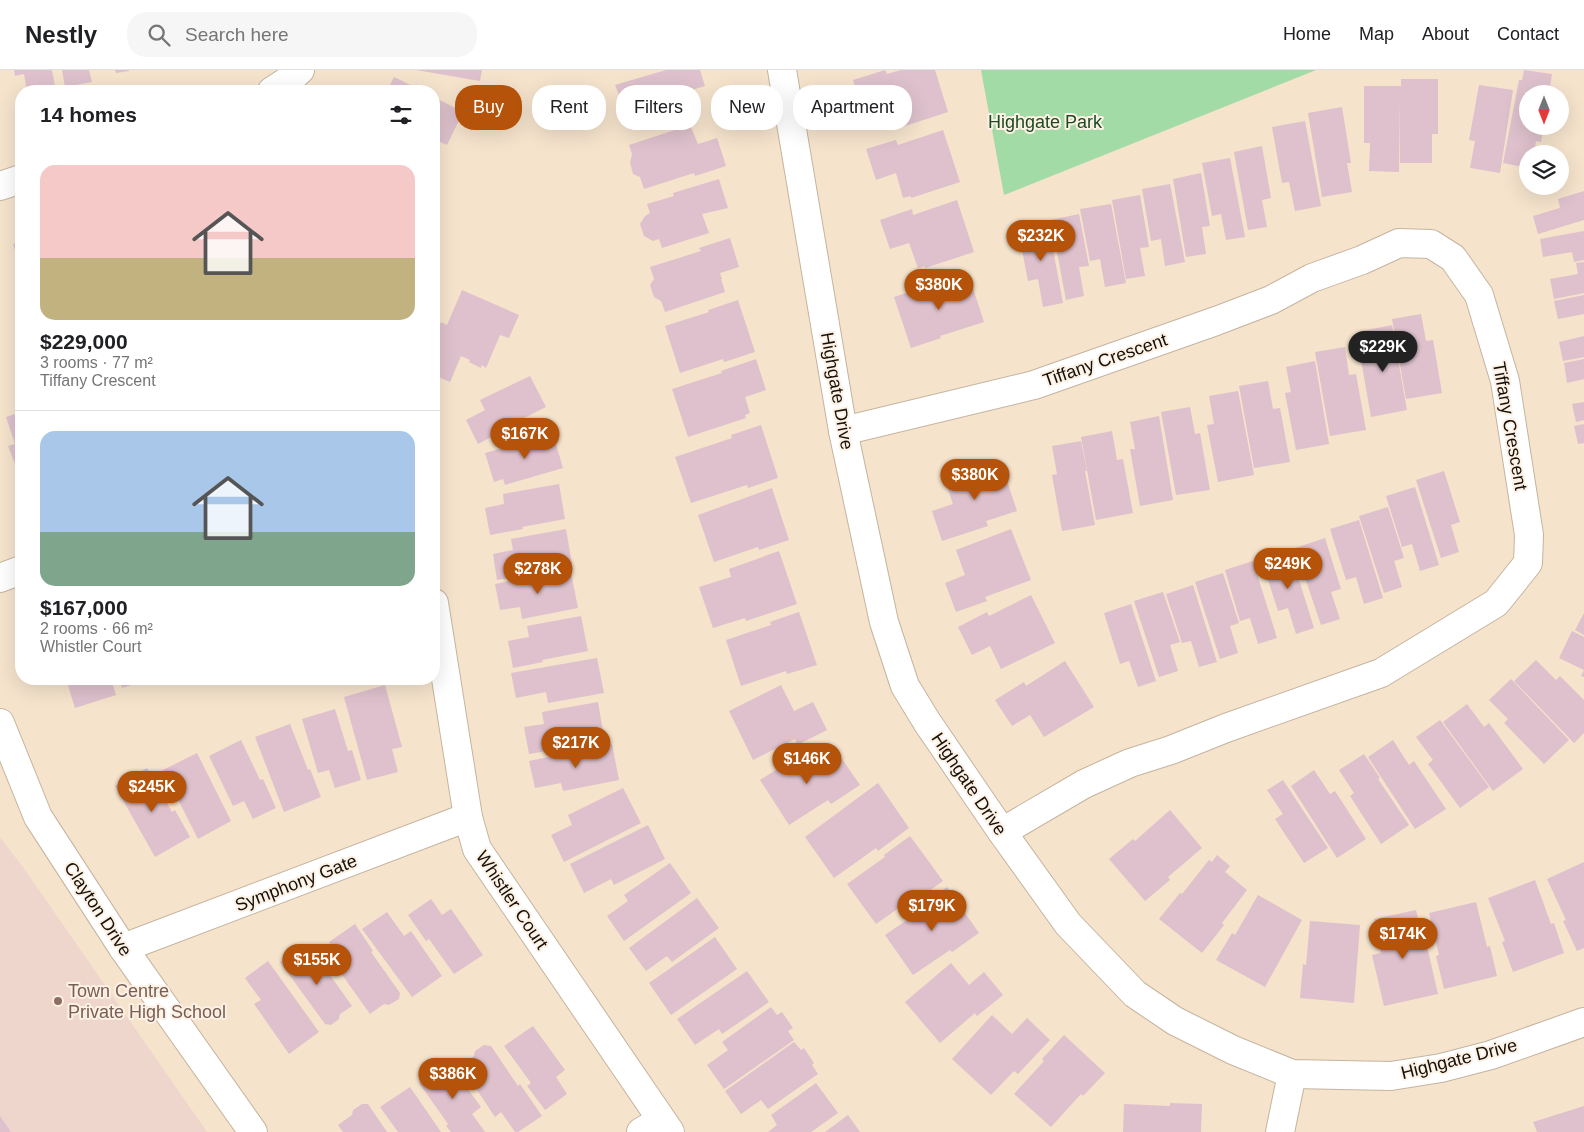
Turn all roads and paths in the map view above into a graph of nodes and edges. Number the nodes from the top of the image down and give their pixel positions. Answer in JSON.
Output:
{"nodes":[{"id":1,"x":300,"y":70,"type":"edge"},
{"id":2,"x":782,"y":70,"type":"edge"},
{"id":3,"x":281,"y":85,"type":"edge"},
{"id":4,"x":15,"y":181,"type":"edge"},
{"id":5,"x":0,"y":186,"type":"edge"},
{"id":6,"x":843,"y":431,"type":"junction"},
{"id":7,"x":15,"y":572,"type":"edge"},
{"id":8,"x":0,"y":578,"type":"edge"},
{"id":9,"x":440,"y":642,"type":"edge"},
{"id":10,"x":0,"y":723,"type":"edge"},
{"id":11,"x":468,"y":817,"type":"junction"},
{"id":12,"x":1002,"y":832,"type":"junction"},
{"id":13,"x":123,"y":948,"type":"junction"},
{"id":14,"x":1584,"y":1022,"type":"edge"},
{"id":15,"x":1292,"y":1074,"type":"junction"},
{"id":16,"x":657,"y":1128,"type":"edge"},
{"id":17,"x":253,"y":1132,"type":"edge"},
{"id":18,"x":1280,"y":1132,"type":"edge"}],
"edges":[{"from":1,"to":3,"type":"street"},
{"from":2,"to":6,"type":"street","name":"Highgate Drive"},
{"from":4,"to":5,"type":"street"},
{"from":6,"to":12,"type":"street","name":"Highgate Drive"},
{"from":6,"to":12,"type":"street","name":"Tiffany Crescent"},
{"from":7,"to":8,"type":"street"},
{"from":9,"to":11,"type":"street","name":"Whistler Court"},
{"from":10,"to":13,"type":"street","name":"Clayton Drive"},
{"from":11,"to":13,"type":"street","name":"Symphony Gate"},
{"from":11,"to":16,"type":"street","name":"Whistler Court"},
{"from":12,"to":15,"type":"street","name":"Highgate Drive"},
{"from":13,"to":17,"type":"street","name":"Clayton Drive"},
{"from":14,"to":15,"type":"street","name":"Highgate Drive"},
{"from":15,"to":18,"type":"street"}]}
